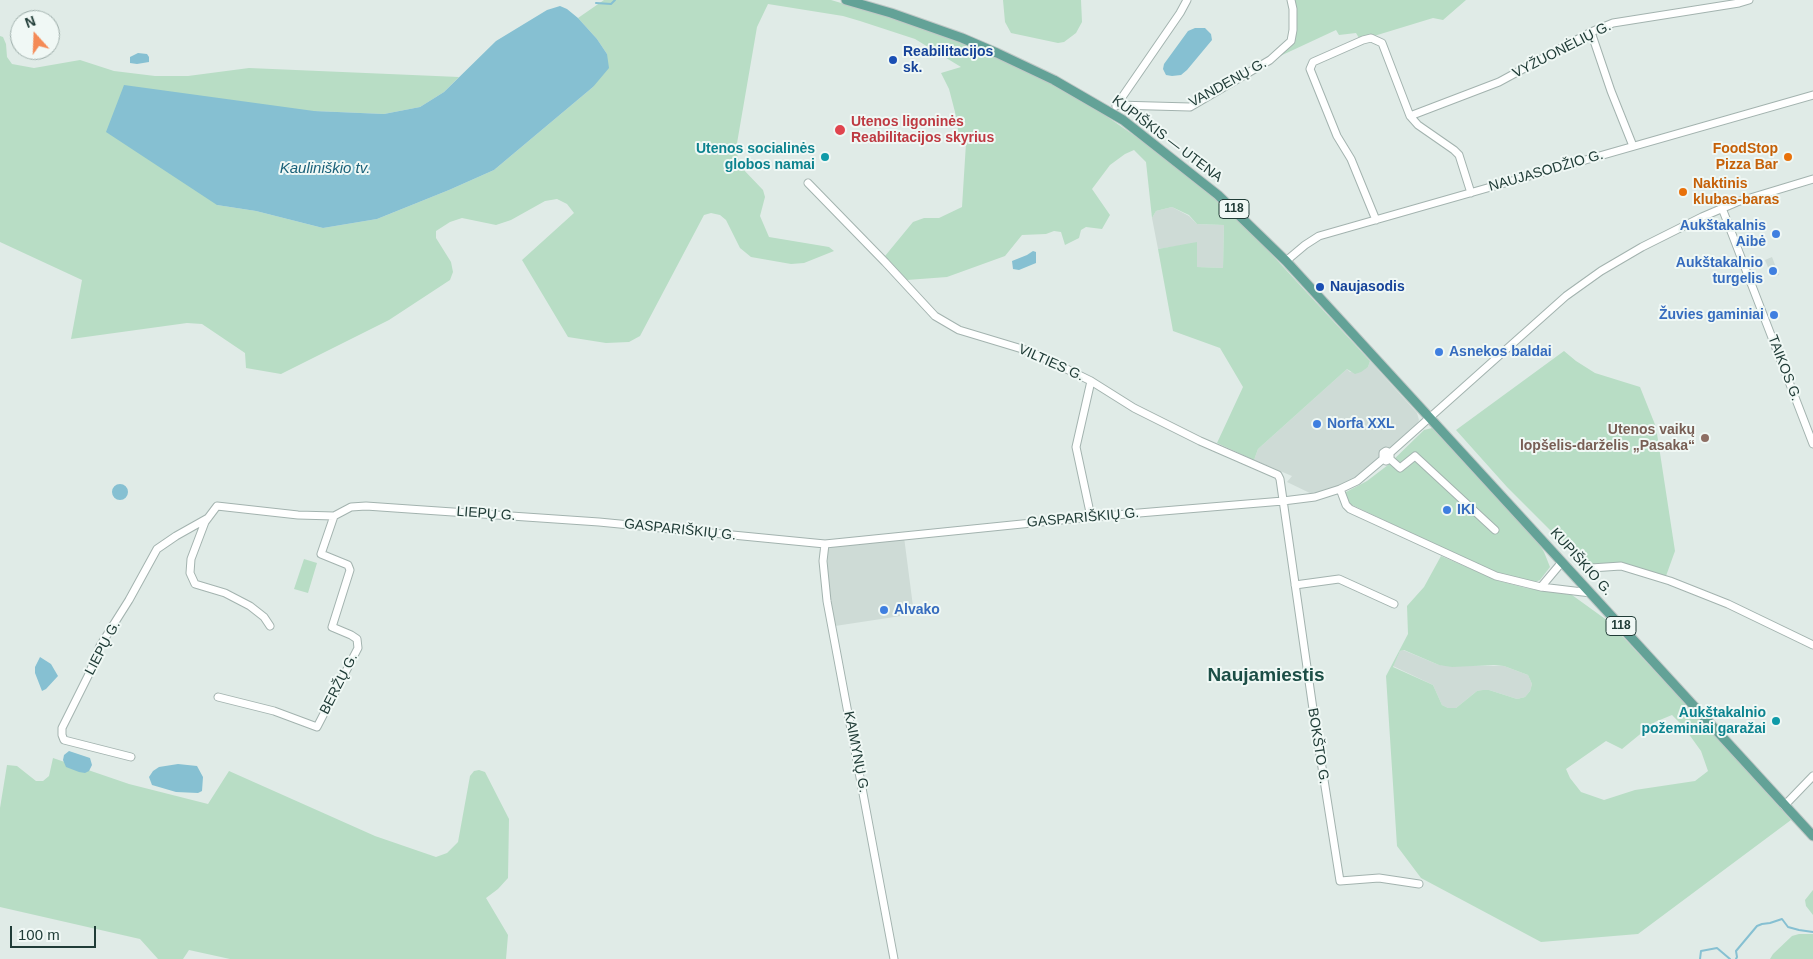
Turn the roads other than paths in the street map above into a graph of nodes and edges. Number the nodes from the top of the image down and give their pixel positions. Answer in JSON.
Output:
{"nodes":[{"id":1,"x":846,"y":0,"type":"edge"},
{"id":2,"x":1187,"y":0,"type":"edge"},
{"id":3,"x":1291,"y":0,"type":"edge"},
{"id":4,"x":1749,"y":0,"type":"edge"},
{"id":5,"x":1591,"y":32,"type":"junction"},
{"id":6,"x":1813,"y":95,"type":"edge"},
{"id":7,"x":1114,"y":109,"type":"junction"},
{"id":8,"x":1410,"y":116,"type":"junction"},
{"id":9,"x":1633,"y":146,"type":"junction"},
{"id":10,"x":1813,"y":179,"type":"edge"},
{"id":11,"x":808,"y":183,"type":"dead end"},
{"id":12,"x":1471,"y":193,"type":"junction"},
{"id":13,"x":1722,"y":208,"type":"junction"},
{"id":14,"x":1376,"y":220,"type":"junction"},
{"id":15,"x":1286,"y":261,"type":"junction"},
{"id":16,"x":1090,"y":380,"type":"junction"},
{"id":17,"x":1429,"y":417,"type":"junction"},
{"id":18,"x":1813,"y":444,"type":"edge"},
{"id":19,"x":1388,"y":457,"type":"junction"},
{"id":20,"x":1340,"y":489,"type":"junction"},
{"id":21,"x":1282,"y":501,"type":"junction"},
{"id":22,"x":334,"y":516,"type":"junction"},
{"id":23,"x":1090,"y":517,"type":"junction"},
{"id":24,"x":208,"y":518,"type":"junction"},
{"id":25,"x":548,"y":518,"type":"joint"},
{"id":26,"x":1494,"y":530,"type":"dead end"},
{"id":27,"x":825,"y":544,"type":"junction"},
{"id":28,"x":1562,"y":562,"type":"junction"},
{"id":29,"x":1591,"y":568,"type":"dead end"},
{"id":30,"x":1295,"y":585,"type":"junction"},
{"id":31,"x":1541,"y":587,"type":"junction"},
{"id":32,"x":1591,"y":593,"type":"junction"},
{"id":33,"x":1394,"y":604,"type":"dead end"},
{"id":34,"x":270,"y":626,"type":"dead end"},
{"id":35,"x":1813,"y":645,"type":"edge"},
{"id":36,"x":218,"y":697,"type":"dead end"},
{"id":37,"x":131,"y":757,"type":"dead end"},
{"id":38,"x":1813,"y":776,"type":"edge"},
{"id":39,"x":1784,"y":806,"type":"junction"},
{"id":40,"x":1813,"y":836,"type":"edge"},
{"id":41,"x":1419,"y":884,"type":"dead end"},
{"id":42,"x":894,"y":959,"type":"edge"}],
"edges":[{"from":1,"to":7,"type":"main road","name":"KUPIŠKIS — UTENA","number":"118"},
{"from":2,"to":7,"type":"street"},
{"from":3,"to":7,"type":"street","name":"VANDENŲ G."},
{"from":4,"to":5,"type":"street","name":"VYŽUONĖLIŲ G."},
{"from":5,"to":8,"type":"street","name":"VYŽUONĖLIŲ G."},
{"from":5,"to":9,"type":"street"},
{"from":6,"to":9,"type":"street","name":"NAUJASODŽIO G."},
{"from":7,"to":15,"type":"main road","name":"KUPIŠKIS — UTENA","number":"118"},
{"from":8,"to":12,"type":"street"},
{"from":8,"to":14,"type":"street"},
{"from":9,"to":12,"type":"street","name":"NAUJASODŽIO G."},
{"from":10,"to":13,"type":"street","name":"GASPARIŠKIŲ G."},
{"from":11,"to":16,"type":"street","name":"VILTIES G."},
{"from":12,"to":14,"type":"street","name":"NAUJASODŽIO G."},
{"from":13,"to":17,"type":"street","name":"GASPARIŠKIŲ G."},
{"from":13,"to":18,"type":"street","name":"TAIKOS G."},
{"from":14,"to":15,"type":"street","name":"NAUJASODŽIO G."},
{"from":15,"to":17,"type":"main road","name":"KUPIŠKIS — UTENA","number":"118"},
{"from":16,"to":21,"type":"street","name":"VILTIES G."},
{"from":16,"to":23,"type":"street"},
{"from":17,"to":19,"type":"street","name":"GASPARIŠKIŲ G."},
{"from":17,"to":28,"type":"main road","name":"KUPIŠKIO G.","number":"118"},
{"from":19,"to":20,"type":"street","name":"GASPARIŠKIŲ G."},
{"from":19,"to":26,"type":"street"},
{"from":20,"to":21,"type":"street","name":"GASPARIŠKIŲ G."},
{"from":20,"to":31,"type":"street"},
{"from":21,"to":23,"type":"street","name":"GASPARIŠKIŲ G."},
{"from":21,"to":30,"type":"street","name":"BOKŠTO G."},
{"from":22,"to":24,"type":"street","name":"LIEPŲ G."},
{"from":22,"to":25,"type":"street","name":"LIEPŲ G."},
{"from":22,"to":36,"type":"street","name":"BERŽŲ G."},
{"from":23,"to":27,"type":"street","name":"GASPARIŠKIŲ G."},
{"from":24,"to":34,"type":"street"},
{"from":24,"to":37,"type":"street","name":"LIEPŲ G."},
{"from":25,"to":27,"type":"street","name":"GASPARIŠKIŲ G."},
{"from":27,"to":42,"type":"street","name":"KAIMYNŲ G."},
{"from":28,"to":31,"type":"street"},
{"from":28,"to":32,"type":"main road","name":"KUPIŠKIO G.","number":"118"},
{"from":29,"to":35,"type":"street"},
{"from":30,"to":33,"type":"street"},
{"from":30,"to":41,"type":"street","name":"BOKŠTO G."},
{"from":31,"to":32,"type":"street"},
{"from":32,"to":39,"type":"main road","name":"KUPIŠKIO G.","number":"118"},
{"from":38,"to":39,"type":"street"},
{"from":39,"to":40,"type":"main road","name":"KUPIŠKIO G.","number":"118"}]}
